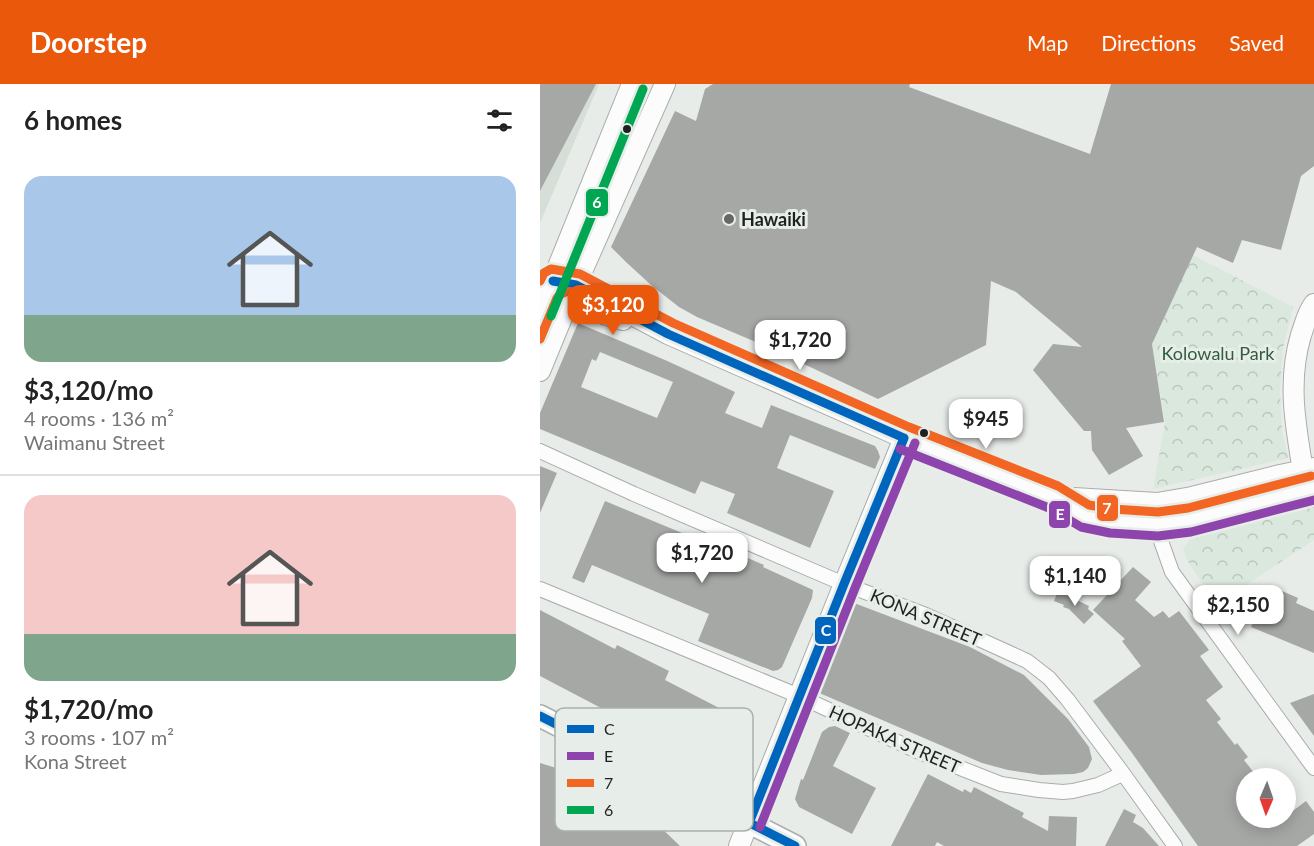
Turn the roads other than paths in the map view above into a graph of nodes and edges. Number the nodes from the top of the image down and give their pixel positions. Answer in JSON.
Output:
{"nodes":[{"id":1,"x":632,"y":84,"type":"edge"},
{"id":2,"x":665,"y":84,"type":"edge"},
{"id":3,"x":553,"y":281,"type":"junction"},
{"id":4,"x":576,"y":285,"type":"junction"},
{"id":5,"x":568,"y":303,"type":"junction"},
{"id":6,"x":1314,"y":304,"type":"edge"},
{"id":7,"x":540,"y":311,"type":"edge"},
{"id":8,"x":668,"y":334,"type":"junction"},
{"id":9,"x":540,"y":371,"type":"edge"},
{"id":10,"x":904,"y":438,"type":"junction"},
{"id":11,"x":540,"y":451,"type":"edge"},
{"id":12,"x":1309,"y":479,"type":"edge"},
{"id":13,"x":1053,"y":497,"type":"junction"},
{"id":14,"x":1157,"y":503,"type":"junction"},
{"id":15,"x":1158,"y":524,"type":"junction"},
{"id":16,"x":844,"y":584,"type":"junction"},
{"id":17,"x":540,"y":590,"type":"edge"},
{"id":18,"x":799,"y":696,"type":"junction"},
{"id":19,"x":540,"y":716,"type":"edge"},
{"id":20,"x":555,"y":724,"type":"edge"},
{"id":21,"x":1314,"y":768,"type":"edge"},
{"id":22,"x":1122,"y":772,"type":"junction"},
{"id":23,"x":753,"y":813,"type":"edge"},
{"id":24,"x":753,"y":825,"type":"edge"},
{"id":25,"x":746,"y":831,"type":"edge"},
{"id":26,"x":739,"y":846,"type":"edge"},
{"id":27,"x":795,"y":846,"type":"edge"},
{"id":28,"x":1175,"y":846,"type":"edge"}],
"edges":[{"from":1,"to":3,"type":"street"},
{"from":2,"to":4,"type":"street"},
{"from":3,"to":4,"type":"street"},
{"from":3,"to":5,"type":"street"},
{"from":3,"to":7,"type":"street"},
{"from":4,"to":5,"type":"street"},
{"from":4,"to":8,"type":"street"},
{"from":5,"to":8,"type":"street"},
{"from":5,"to":9,"type":"street"},
{"from":6,"to":12,"type":"street"},
{"from":8,"to":10,"type":"street"},
{"from":10,"to":13,"type":"street"},
{"from":10,"to":16,"type":"street"},
{"from":11,"to":16,"type":"street","name":"KONA STREET"},
{"from":12,"to":14,"type":"street"},
{"from":12,"to":15,"type":"street"},
{"from":13,"to":14,"type":"street"},
{"from":13,"to":15,"type":"street"},
{"from":14,"to":15,"type":"street"},
{"from":15,"to":21,"type":"street"},
{"from":16,"to":18,"type":"street"},
{"from":16,"to":22,"type":"street","name":"KONA STREET"},
{"from":17,"to":18,"type":"street","name":"HOPAKA STREET"},
{"from":18,"to":22,"type":"street","name":"HOPAKA STREET"},
{"from":18,"to":23,"type":"street"},
{"from":19,"to":20,"type":"main road"},
{"from":22,"to":28,"type":"street","name":"KONA STREET"},
{"from":24,"to":27,"type":"main road"},
{"from":25,"to":26,"type":"street"}]}
